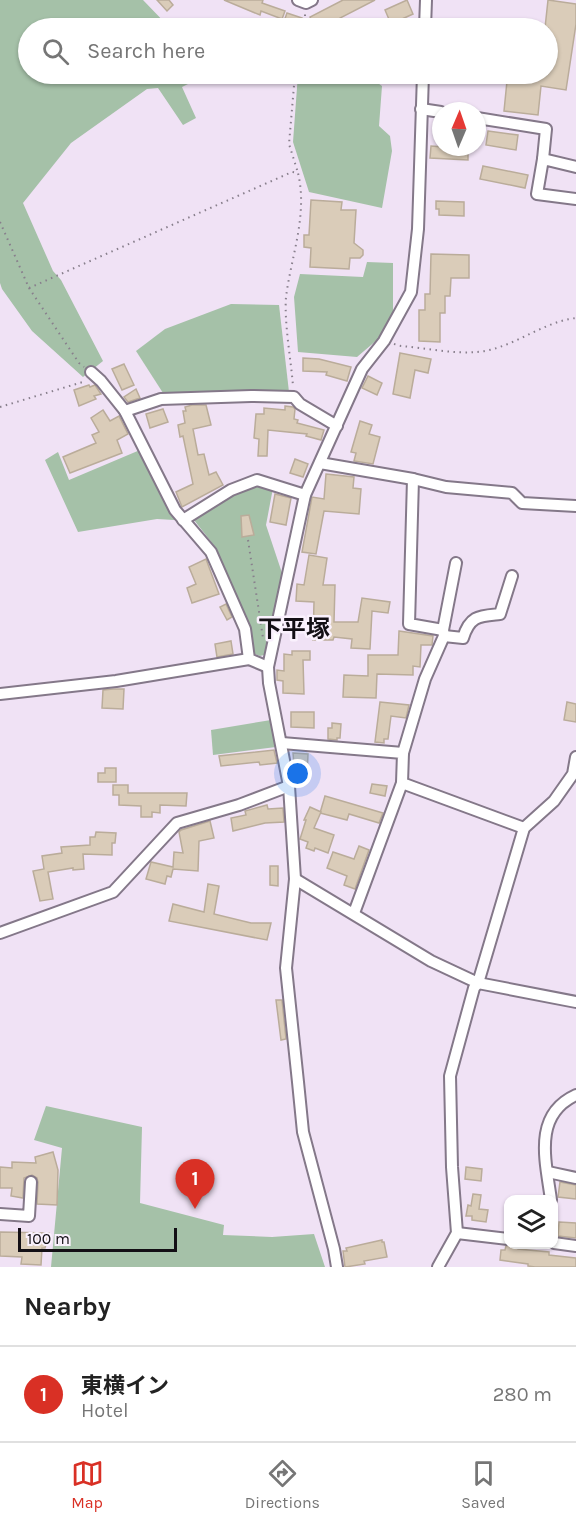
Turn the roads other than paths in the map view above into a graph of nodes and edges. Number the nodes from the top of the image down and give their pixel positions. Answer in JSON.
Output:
{"nodes":[{"id":1,"x":426,"y":0,"type":"edge"},
{"id":2,"x":425,"y":18,"type":"edge"},
{"id":3,"x":422,"y":84,"type":"edge"},
{"id":4,"x":421,"y":109,"type":"junction"},
{"id":5,"x":432,"y":111,"type":"edge"},
{"id":6,"x":486,"y":119,"type":"edge"},
{"id":7,"x":543,"y":159,"type":"junction"},
{"id":8,"x":576,"y":167,"type":"edge"},
{"id":9,"x":576,"y":200,"type":"edge"},
{"id":10,"x":91,"y":372,"type":"road end"},
{"id":11,"x":125,"y":411,"type":"junction"},
{"id":12,"x":337,"y":426,"type":"junction"},
{"id":13,"x":320,"y":463,"type":"junction"},
{"id":14,"x":413,"y":479,"type":"junction"},
{"id":15,"x":305,"y":495,"type":"junction"},
{"id":16,"x":576,"y":506,"type":"edge"},
{"id":17,"x":183,"y":520,"type":"junction"},
{"id":18,"x":456,"y":563,"type":"dead end"},
{"id":19,"x":512,"y":576,"type":"dead end"},
{"id":20,"x":444,"y":633,"type":"junction"},
{"id":21,"x":249,"y":658,"type":"junction"},
{"id":22,"x":268,"y":667,"type":"junction"},
{"id":23,"x":0,"y":694,"type":"edge"},
{"id":24,"x":282,"y":743,"type":"junction"},
{"id":25,"x":403,"y":753,"type":"junction"},
{"id":26,"x":576,"y":757,"type":"edge"},
{"id":27,"x":402,"y":783,"type":"junction"},
{"id":28,"x":289,"y":786,"type":"junction"},
{"id":29,"x":524,"y":828,"type":"junction"},
{"id":30,"x":295,"y":879,"type":"junction"},
{"id":31,"x":354,"y":913,"type":"junction"},
{"id":32,"x":0,"y":933,"type":"edge"},
{"id":33,"x":478,"y":982,"type":"junction"},
{"id":34,"x":576,"y":1002,"type":"edge"},
{"id":35,"x":576,"y":1095,"type":"edge"},
{"id":36,"x":548,"y":1172,"type":"junction"},
{"id":37,"x":576,"y":1178,"type":"edge"},
{"id":38,"x":31,"y":1182,"type":"dead end"},
{"id":39,"x":550,"y":1195,"type":"edge"},
{"id":40,"x":0,"y":1214,"type":"edge"},
{"id":41,"x":457,"y":1233,"type":"junction"},
{"id":42,"x":504,"y":1239,"type":"edge"},
{"id":43,"x":558,"y":1244,"type":"edge"},
{"id":44,"x":576,"y":1246,"type":"edge"},
{"id":45,"x":337,"y":1267,"type":"edge"},
{"id":46,"x":438,"y":1267,"type":"edge"}],
"edges":[{"from":1,"to":2,"type":"street"},
{"from":3,"to":4,"type":"street"},
{"from":4,"to":5,"type":"street"},
{"from":4,"to":12,"type":"street"},
{"from":6,"to":7,"type":"street"},
{"from":7,"to":8,"type":"street"},
{"from":7,"to":9,"type":"street"},
{"from":10,"to":11,"type":"street"},
{"from":11,"to":12,"type":"street"},
{"from":11,"to":17,"type":"street"},
{"from":12,"to":13,"type":"street"},
{"from":13,"to":14,"type":"street"},
{"from":13,"to":15,"type":"street"},
{"from":14,"to":16,"type":"street"},
{"from":14,"to":20,"type":"street"},
{"from":15,"to":17,"type":"street"},
{"from":15,"to":22,"type":"street"},
{"from":17,"to":21,"type":"street"},
{"from":18,"to":20,"type":"street"},
{"from":19,"to":20,"type":"street"},
{"from":20,"to":25,"type":"street"},
{"from":21,"to":22,"type":"street"},
{"from":21,"to":23,"type":"street"},
{"from":22,"to":24,"type":"street"},
{"from":24,"to":25,"type":"street"},
{"from":24,"to":28,"type":"street"},
{"from":25,"to":27,"type":"street"},
{"from":26,"to":29,"type":"street"},
{"from":27,"to":29,"type":"street"},
{"from":27,"to":31,"type":"street"},
{"from":28,"to":30,"type":"street"},
{"from":28,"to":32,"type":"street"},
{"from":29,"to":33,"type":"street"},
{"from":30,"to":31,"type":"street"},
{"from":30,"to":45,"type":"street"},
{"from":31,"to":33,"type":"street"},
{"from":33,"to":34,"type":"street"},
{"from":33,"to":41,"type":"street"},
{"from":35,"to":36,"type":"street"},
{"from":36,"to":37,"type":"street"},
{"from":36,"to":39,"type":"street"},
{"from":38,"to":40,"type":"street"},
{"from":41,"to":42,"type":"street"},
{"from":41,"to":46,"type":"street"},
{"from":43,"to":44,"type":"street"}]}
